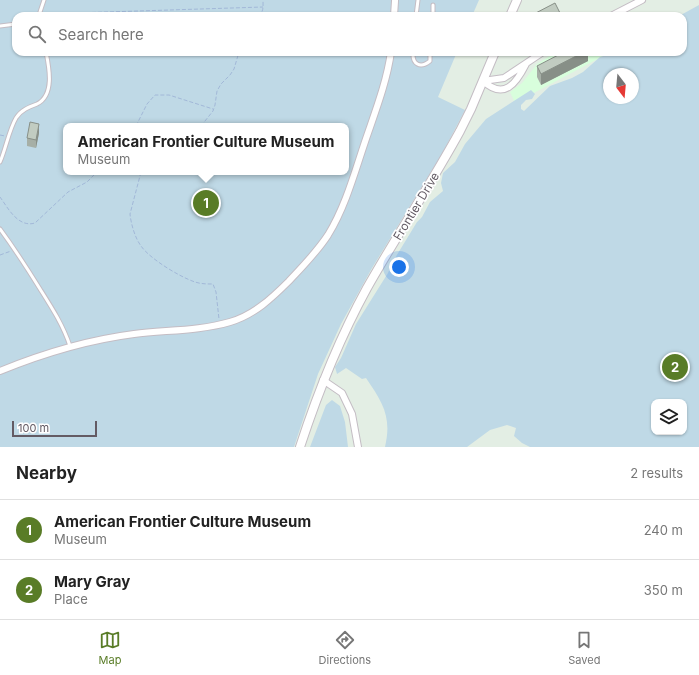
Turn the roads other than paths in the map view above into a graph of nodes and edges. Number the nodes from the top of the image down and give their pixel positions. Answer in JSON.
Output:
{"nodes":[{"id":1,"x":44,"y":0,"type":"edge"},
{"id":2,"x":395,"y":0,"type":"edge"},
{"id":3,"x":418,"y":0,"type":"edge"},
{"id":4,"x":516,"y":0,"type":"edge"},
{"id":5,"x":642,"y":0,"type":"edge"},
{"id":6,"x":433,"y":5,"type":"dead end"},
{"id":7,"x":41,"y":12,"type":"edge"},
{"id":8,"x":394,"y":12,"type":"edge"},
{"id":9,"x":416,"y":12,"type":"edge"},
{"id":10,"x":433,"y":12,"type":"edge"},
{"id":11,"x":512,"y":12,"type":"edge"},
{"id":12,"x":619,"y":12,"type":"edge"},
{"id":13,"x":12,"y":24,"type":"edge"},
{"id":14,"x":0,"y":26,"type":"edge"},
{"id":15,"x":47,"y":56,"type":"edge"},
{"id":16,"x":390,"y":56,"type":"edge"},
{"id":17,"x":413,"y":56,"type":"edge"},
{"id":18,"x":430,"y":56,"type":"edge"},
{"id":19,"x":493,"y":56,"type":"edge"},
{"id":20,"x":536,"y":56,"type":"edge"},
{"id":21,"x":526,"y":64,"type":"junction"},
{"id":22,"x":483,"y":81,"type":"junction"},
{"id":23,"x":0,"y":162,"type":"edge"},
{"id":24,"x":0,"y":229,"type":"edge"},
{"id":25,"x":70,"y":346,"type":"junction"},
{"id":26,"x":0,"y":371,"type":"edge"},
{"id":27,"x":323,"y":380,"type":"junction"},
{"id":28,"x":300,"y":447,"type":"edge"},
{"id":29,"x":358,"y":447,"type":"edge"}],
"edges":[{"from":1,"to":7,"type":"lane"},
{"from":2,"to":8,"type":"street"},
{"from":3,"to":9,"type":"lane"},
{"from":4,"to":11,"type":"street"},
{"from":5,"to":12,"type":"street"},
{"from":6,"to":10,"type":"lane"},
{"from":13,"to":14,"type":"lane"},
{"from":15,"to":23,"type":"lane"},
{"from":16,"to":25,"type":"street"},
{"from":17,"to":18,"type":"lane"},
{"from":19,"to":22,"type":"street","name":"Frontier Drive"},
{"from":20,"to":21,"type":"street"},
{"from":21,"to":22,"type":"street"},
{"from":21,"to":22,"type":"street"},
{"from":22,"to":27,"type":"street","name":"Frontier Drive"},
{"from":24,"to":25,"type":"lane"},
{"from":25,"to":26,"type":"street"},
{"from":27,"to":28,"type":"street","name":"Frontier Drive"},
{"from":27,"to":29,"type":"street"}]}
